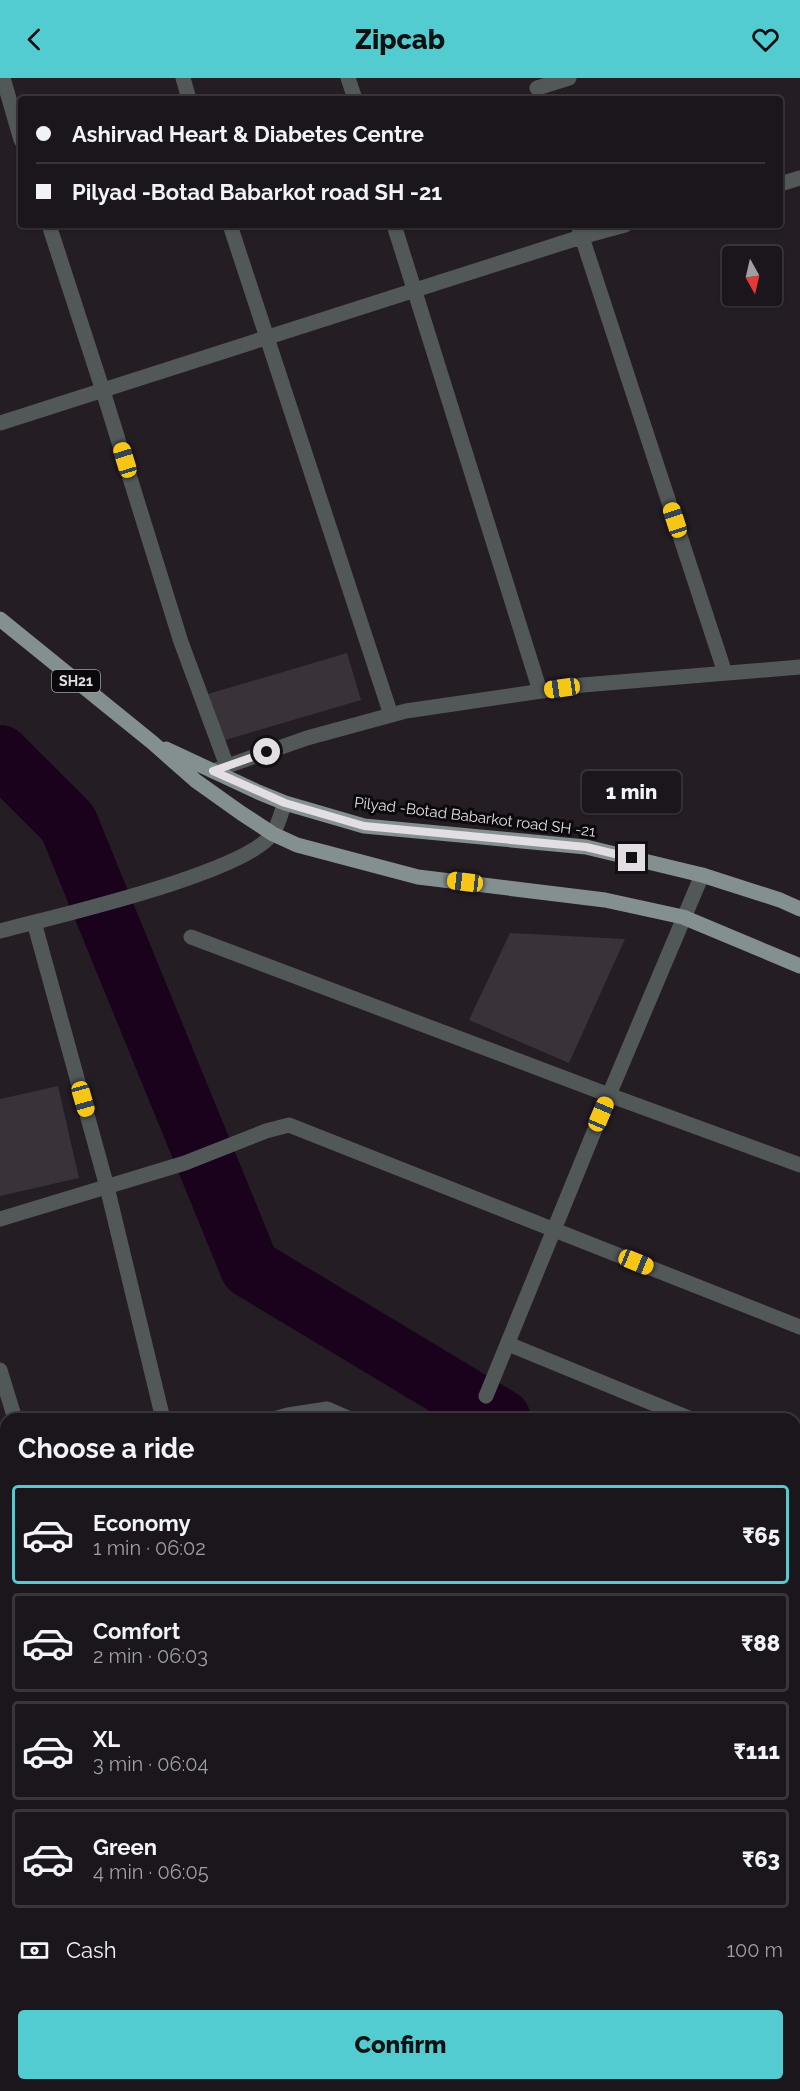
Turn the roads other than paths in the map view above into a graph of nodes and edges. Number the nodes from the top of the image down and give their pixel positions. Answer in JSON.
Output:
{"nodes":[{"id":1,"x":3,"y":78,"type":"edge"},
{"id":2,"x":183,"y":78,"type":"edge"},
{"id":3,"x":348,"y":78,"type":"edge"},
{"id":4,"x":569,"y":78,"type":"edge"},
{"id":5,"x":538,"y":88,"type":"edge"},
{"id":6,"x":188,"y":96,"type":"edge"},
{"id":7,"x":354,"y":96,"type":"edge"},
{"id":8,"x":18,"y":130,"type":"edge"},
{"id":9,"x":800,"y":178,"type":"edge"},
{"id":10,"x":783,"y":183,"type":"edge"},
{"id":11,"x":50,"y":228,"type":"edge"},
{"id":12,"x":231,"y":228,"type":"edge"},
{"id":13,"x":395,"y":228,"type":"edge"},
{"id":14,"x":602,"y":228,"type":"edge"},
{"id":15,"x":580,"y":231,"type":"edge"},
{"id":16,"x":415,"y":291,"type":"junction"},
{"id":17,"x":267,"y":338,"type":"junction"},
{"id":18,"x":103,"y":391,"type":"junction"},
{"id":19,"x":0,"y":423,"type":"edge"},
{"id":20,"x":0,"y":619,"type":"edge"},
{"id":21,"x":800,"y":667,"type":"edge"},
{"id":22,"x":725,"y":673,"type":"junction"},
{"id":23,"x":540,"y":691,"type":"junction"},
{"id":24,"x":391,"y":715,"type":"junction"},
{"id":25,"x":153,"y":743,"type":"junction"},
{"id":26,"x":220,"y":768,"type":"junction"},
{"id":27,"x":285,"y":803,"type":"junction"},
{"id":28,"x":273,"y":834,"type":"junction"},
{"id":29,"x":702,"y":875,"type":"junction"},
{"id":30,"x":800,"y":909,"type":"edge"},
{"id":31,"x":683,"y":917,"type":"junction"},
{"id":32,"x":34,"y":922,"type":"junction"},
{"id":33,"x":0,"y":931,"type":"edge"},
{"id":34,"x":191,"y":937,"type":"dead end"},
{"id":35,"x":800,"y":966,"type":"edge"},
{"id":36,"x":609,"y":1095,"type":"junction"},
{"id":37,"x":800,"y":1165,"type":"edge"},
{"id":38,"x":107,"y":1187,"type":"junction"},
{"id":39,"x":0,"y":1219,"type":"edge"},
{"id":40,"x":554,"y":1229,"type":"junction"},
{"id":41,"x":800,"y":1328,"type":"edge"},
{"id":42,"x":508,"y":1344,"type":"junction"},
{"id":43,"x":0,"y":1370,"type":"edge"},
{"id":44,"x":486,"y":1396,"type":"dead end"},
{"id":45,"x":13,"y":1413,"type":"edge"},
{"id":46,"x":162,"y":1413,"type":"edge"},
{"id":47,"x":301,"y":1413,"type":"edge"},
{"id":48,"x":336,"y":1413,"type":"edge"},
{"id":49,"x":677,"y":1413,"type":"edge"}],
"edges":[{"from":1,"to":8,"type":"street"},
{"from":2,"to":6,"type":"street"},
{"from":3,"to":7,"type":"street"},
{"from":4,"to":5,"type":"street"},
{"from":9,"to":10,"type":"street"},
{"from":11,"to":18,"type":"street"},
{"from":12,"to":17,"type":"street"},
{"from":13,"to":16,"type":"street"},
{"from":14,"to":15,"type":"street"},
{"from":15,"to":16,"type":"street"},
{"from":15,"to":22,"type":"street"},
{"from":16,"to":17,"type":"street"},
{"from":16,"to":23,"type":"street"},
{"from":17,"to":18,"type":"street"},
{"from":17,"to":24,"type":"street"},
{"from":18,"to":19,"type":"street"},
{"from":18,"to":26,"type":"street"},
{"from":20,"to":25,"type":"main road","name":"Pilyad -Botad Babarkot road SH -21","number":"SH21"},
{"from":21,"to":22,"type":"street"},
{"from":22,"to":23,"type":"street"},
{"from":23,"to":24,"type":"street"},
{"from":24,"to":26,"type":"street"},
{"from":25,"to":26,"type":"main road","name":"Pilyad -Botad Babarkot road SH -21","number":"SH21"},
{"from":25,"to":28,"type":"main road","name":"Pilyad -Botad Babarkot road SH -21","number":"SH21"},
{"from":26,"to":27,"type":"main road","name":"Pilyad -Botad Babarkot road SH -21","number":"SH21"},
{"from":27,"to":28,"type":"street"},
{"from":27,"to":29,"type":"main road","name":"Pilyad -Botad Babarkot road SH -21","number":"SH21"},
{"from":28,"to":31,"type":"main road","name":"Pilyad -Botad Babarkot road SH -21","number":"SH21"},
{"from":28,"to":32,"type":"street"},
{"from":29,"to":30,"type":"main road","name":"Pilyad -Botad Babarkot road SH -21","number":"SH21"},
{"from":29,"to":31,"type":"street"},
{"from":31,"to":35,"type":"main road","name":"Pilyad -Botad Babarkot road SH -21","number":"SH21"},
{"from":31,"to":36,"type":"street"},
{"from":32,"to":33,"type":"street"},
{"from":32,"to":38,"type":"street"},
{"from":34,"to":36,"type":"street"},
{"from":36,"to":37,"type":"street"},
{"from":36,"to":40,"type":"street"},
{"from":38,"to":39,"type":"street"},
{"from":38,"to":40,"type":"street"},
{"from":38,"to":46,"type":"street"},
{"from":40,"to":41,"type":"street"},
{"from":40,"to":42,"type":"street"},
{"from":42,"to":44,"type":"street"},
{"from":42,"to":49,"type":"street"},
{"from":43,"to":45,"type":"street"},
{"from":47,"to":48,"type":"street"}]}
